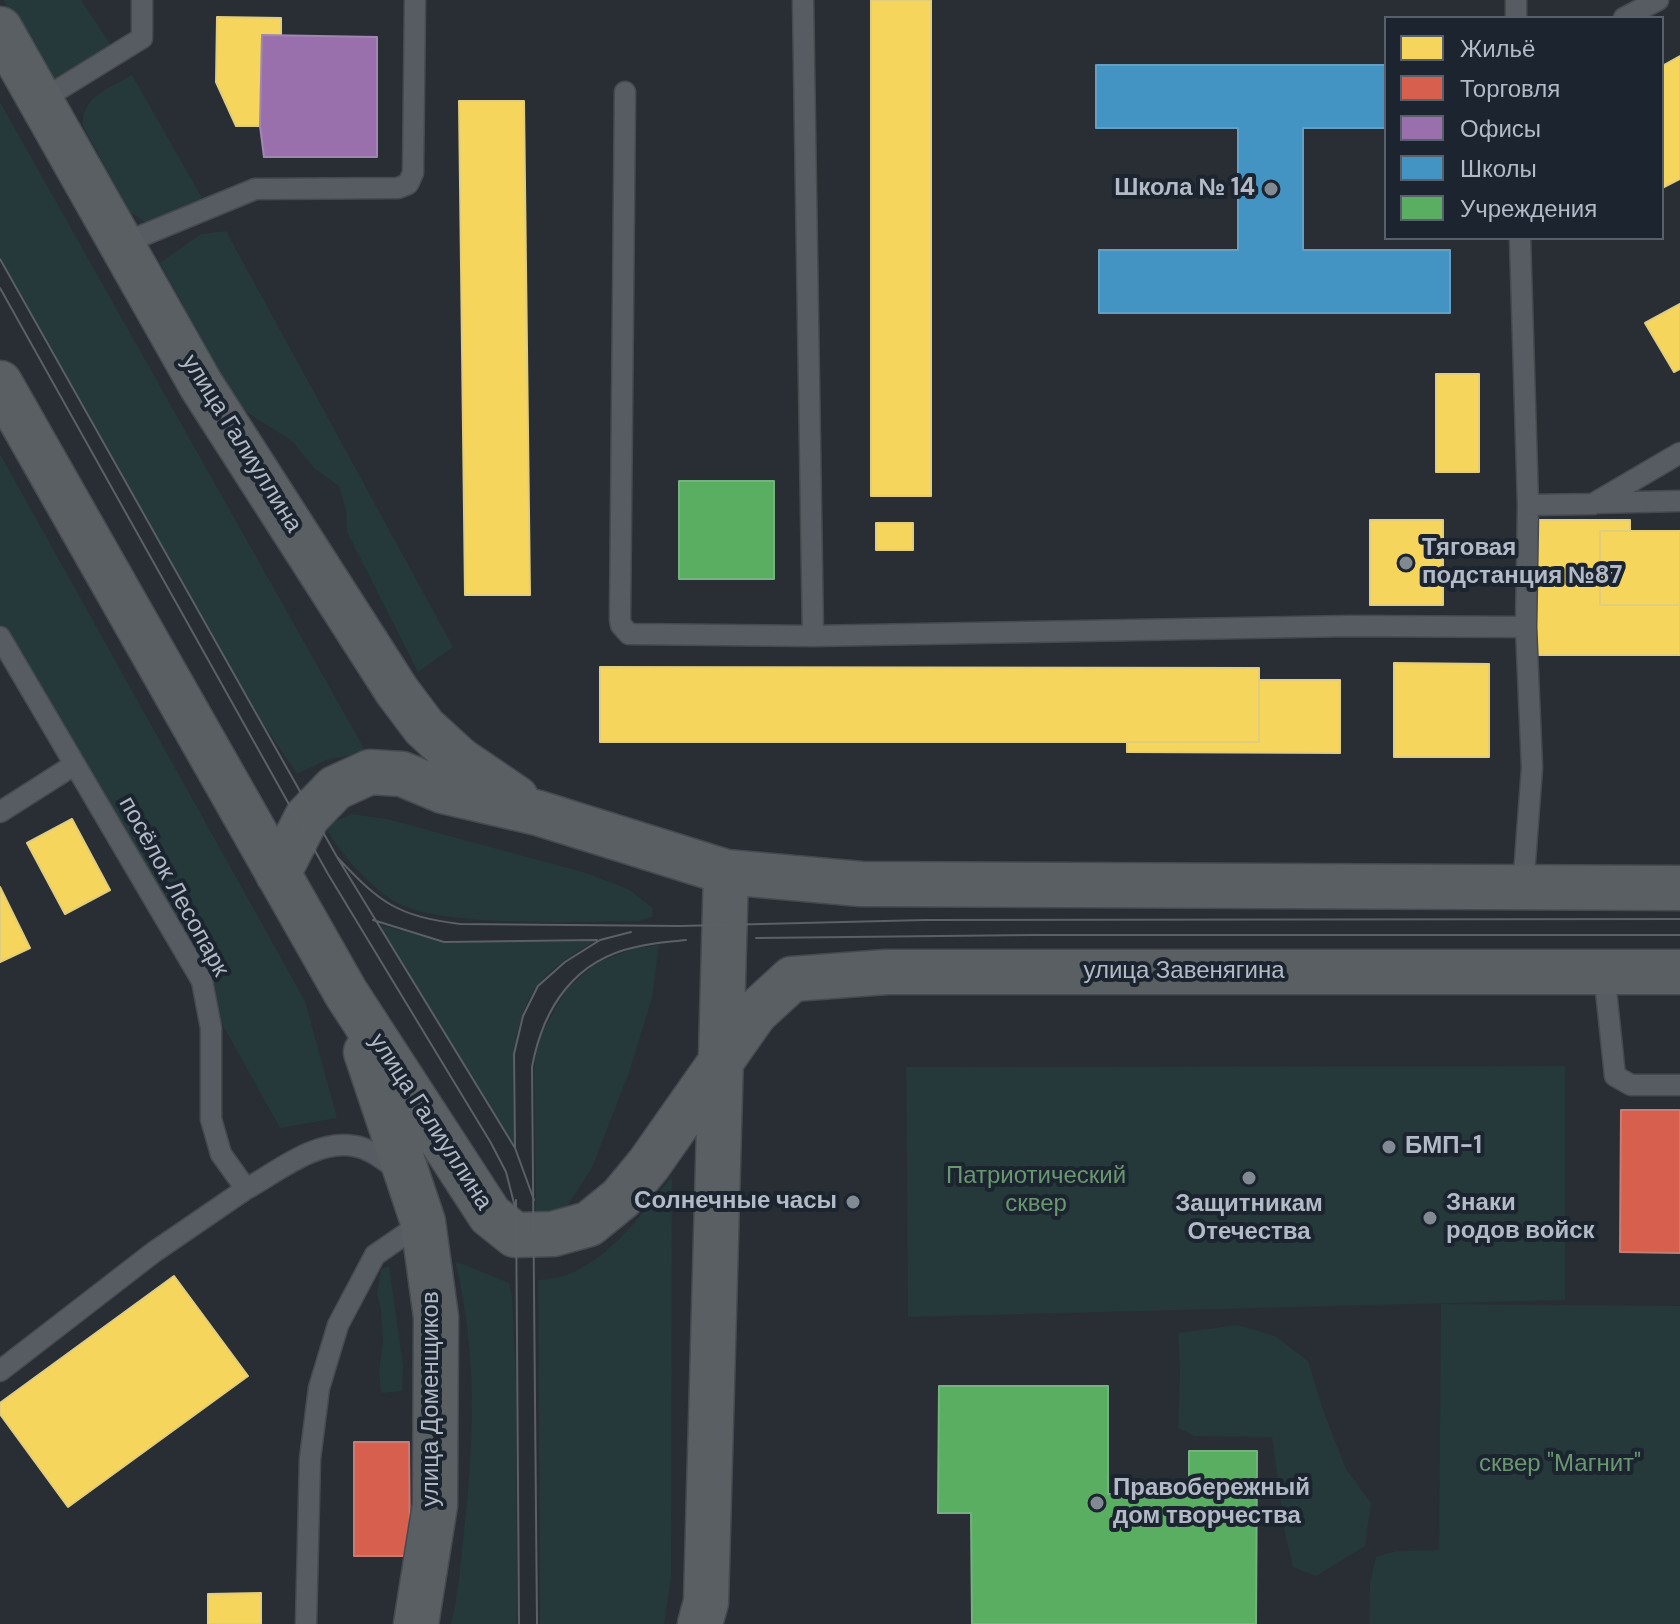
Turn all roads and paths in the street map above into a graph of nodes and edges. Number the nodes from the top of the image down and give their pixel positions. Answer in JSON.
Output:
{"nodes":[{"id":1,"x":142,"y":0,"type":"edge"},
{"id":2,"x":415,"y":0,"type":"edge"},
{"id":3,"x":803,"y":0,"type":"edge"},
{"id":4,"x":1658,"y":0,"type":"edge"},
{"id":5,"x":1628,"y":16,"type":"edge"},
{"id":6,"x":0,"y":29,"type":"edge"},
{"id":7,"x":625,"y":92,"type":"dead end"},
{"id":8,"x":40,"y":101,"type":"junction"},
{"id":9,"x":1520,"y":240,"type":"edge"},
{"id":10,"x":122,"y":244,"type":"junction"},
{"id":11,"x":0,"y":383,"type":"edge"},
{"id":12,"x":1680,"y":453,"type":"edge"},
{"id":13,"x":1680,"y":501,"type":"edge"},
{"id":14,"x":1593,"y":504,"type":"junction"},
{"id":15,"x":1528,"y":505,"type":"junction"},
{"id":16,"x":1526,"y":627,"type":"junction"},
{"id":17,"x":813,"y":636,"type":"junction"},
{"id":18,"x":0,"y":637,"type":"edge"},
{"id":19,"x":74,"y":765,"type":"junction"},
{"id":20,"x":0,"y":812,"type":"edge"},
{"id":21,"x":538,"y":813,"type":"junction"},
{"id":22,"x":726,"y":872,"type":"junction"},
{"id":23,"x":278,"y":874,"type":"junction"},
{"id":24,"x":1523,"y":888,"type":"junction"},
{"id":25,"x":1680,"y":888,"type":"edge"},
{"id":26,"x":1604,"y":972,"type":"junction"},
{"id":27,"x":1680,"y":972,"type":"edge"},
{"id":28,"x":346,"y":993,"type":"junction"},
{"id":29,"x":723,"y":1057,"type":"junction"},
{"id":30,"x":1680,"y":1085,"type":"edge"},
{"id":31,"x":408,"y":1177,"type":"junction"},
{"id":32,"x":246,"y":1189,"type":"junction"},
{"id":33,"x":423,"y":1222,"type":"junction"},
{"id":34,"x":0,"y":1371,"type":"edge"},
{"id":35,"x":703,"y":1613,"type":"edge"},
{"id":36,"x":306,"y":1624,"type":"edge"},
{"id":37,"x":416,"y":1624,"type":"edge"}],
"edges":[{"from":1,"to":8,"type":"lane"},
{"from":2,"to":10,"type":"lane"},
{"from":3,"to":17,"type":"lane"},
{"from":4,"to":5,"type":"lane"},
{"from":6,"to":8,"type":"main road","name":"улица Галиуллина"},
{"from":7,"to":17,"type":"lane"},
{"from":8,"to":10,"type":"main road","name":"улица Галиуллина"},
{"from":9,"to":15,"type":"lane"},
{"from":10,"to":21,"type":"main road","name":"улица Галиуллина"},
{"from":11,"to":23,"type":"main road","name":"улица Галиуллина"},
{"from":12,"to":14,"type":"lane"},
{"from":13,"to":14,"type":"lane"},
{"from":14,"to":15,"type":"lane"},
{"from":15,"to":16,"type":"lane"},
{"from":16,"to":17,"type":"lane"},
{"from":16,"to":24,"type":"lane"},
{"from":18,"to":19,"type":"lane","name":"посёлок Лесопарк"},
{"from":19,"to":20,"type":"lane"},
{"from":19,"to":32,"type":"lane","name":"посёлок Лесопарк"},
{"from":21,"to":22,"type":"main road","name":"улица Галиуллина"},
{"from":21,"to":23,"type":"main road","name":"улица Галиуллина"},
{"from":22,"to":24,"type":"main road"},
{"from":22,"to":29,"type":"main road"},
{"from":23,"to":28,"type":"main road","name":"улица Галиуллина"},
{"from":24,"to":25,"type":"main road"},
{"from":26,"to":27,"type":"main road","name":"улица Завенягина"},
{"from":26,"to":29,"type":"main road","name":"улица Завенягина"},
{"from":26,"to":30,"type":"lane"},
{"from":28,"to":29,"type":"main road","name":"улица Галиуллина"},
{"from":28,"to":31,"type":"main road","name":"улица Доменщиков"},
{"from":29,"to":35,"type":"main road"},
{"from":31,"to":32,"type":"lane"},
{"from":31,"to":33,"type":"main road","name":"улица Доменщиков"},
{"from":32,"to":34,"type":"lane"},
{"from":33,"to":36,"type":"lane"},
{"from":33,"to":37,"type":"main road","name":"улица Доменщиков"}]}
